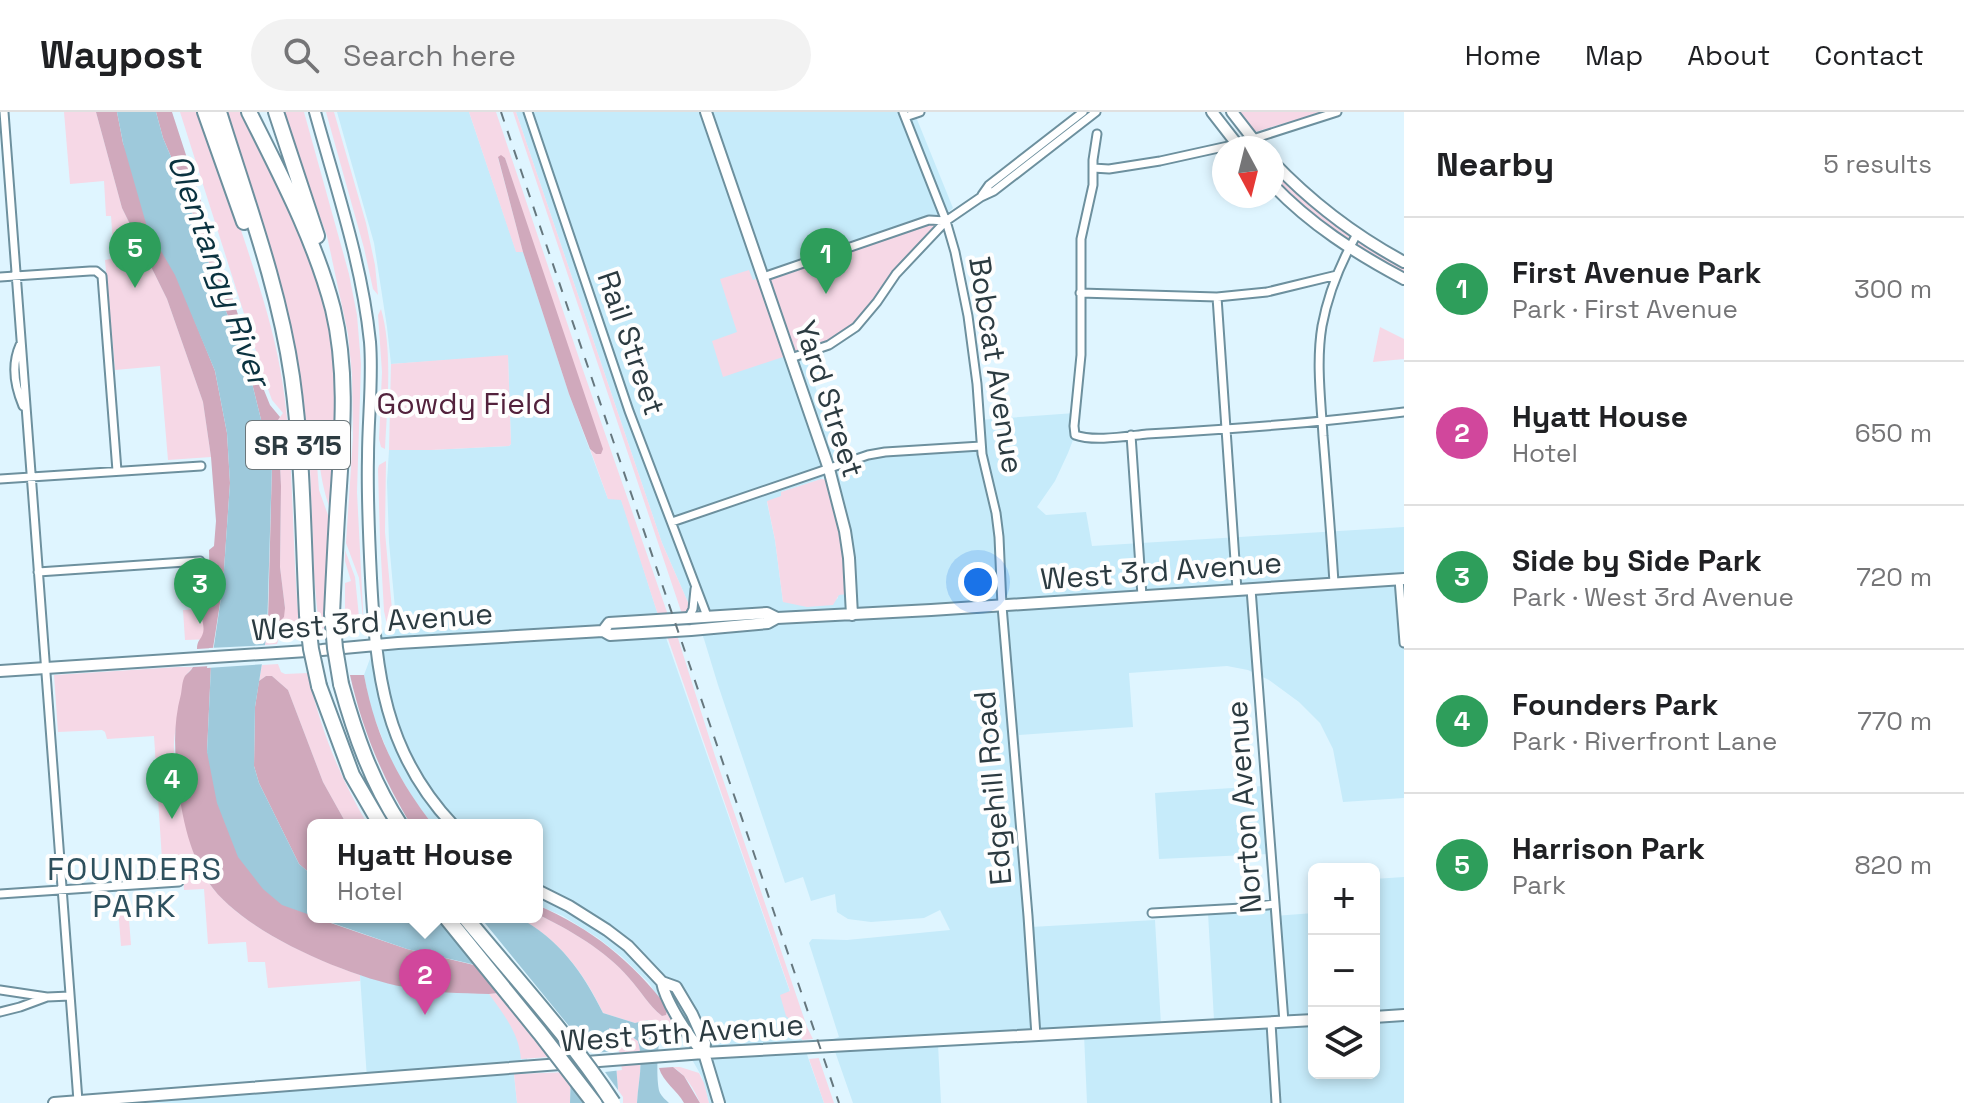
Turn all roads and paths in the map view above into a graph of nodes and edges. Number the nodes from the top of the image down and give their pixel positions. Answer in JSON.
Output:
{"nodes":[{"id":1,"x":4,"y":112,"type":"edge"},
{"id":2,"x":205,"y":112,"type":"edge"},
{"id":3,"x":219,"y":112,"type":"edge"},
{"id":4,"x":249,"y":112,"type":"edge"},
{"id":5,"x":276,"y":112,"type":"edge"},
{"id":6,"x":315,"y":112,"type":"edge"},
{"id":7,"x":528,"y":112,"type":"edge"},
{"id":8,"x":706,"y":112,"type":"edge"},
{"id":9,"x":920,"y":112,"type":"edge"},
{"id":10,"x":1083,"y":112,"type":"edge"},
{"id":11,"x":1096,"y":112,"type":"edge"},
{"id":12,"x":1212,"y":112,"type":"edge"},
{"id":13,"x":1232,"y":112,"type":"edge"},
{"id":14,"x":1337,"y":112,"type":"edge"},
{"id":15,"x":904,"y":115,"type":"edge"},
{"id":16,"x":1097,"y":134,"type":"dead end"},
{"id":17,"x":1230,"y":136,"type":"edge"},
{"id":18,"x":1251,"y":136,"type":"edge"},
{"id":19,"x":1275,"y":136,"type":"edge"},
{"id":20,"x":1212,"y":151,"type":"edge"},
{"id":21,"x":1093,"y":168,"type":"junction"},
{"id":22,"x":1284,"y":173,"type":"edge"},
{"id":23,"x":981,"y":197,"type":"junction"},
{"id":24,"x":1284,"y":197,"type":"edge"},
{"id":25,"x":946,"y":221,"type":"junction"},
{"id":26,"x":1357,"y":234,"type":"junction"},
{"id":27,"x":1349,"y":248,"type":"junction"},
{"id":28,"x":1404,"y":262,"type":"edge"},
{"id":29,"x":1337,"y":275,"type":"junction"},
{"id":30,"x":16,"y":276,"type":"junction"},
{"id":31,"x":0,"y":277,"type":"edge"},
{"id":32,"x":269,"y":277,"type":"junction"},
{"id":33,"x":763,"y":277,"type":"junction"},
{"id":34,"x":1404,"y":279,"type":"edge"},
{"id":35,"x":1080,"y":293,"type":"junction"},
{"id":36,"x":1217,"y":297,"type":"junction"},
{"id":37,"x":333,"y":311,"type":"junction"},
{"id":38,"x":791,"y":358,"type":"junction"},
{"id":39,"x":1404,"y":412,"type":"edge"},
{"id":40,"x":1322,"y":422,"type":"junction"},
{"id":41,"x":1226,"y":429,"type":"junction"},
{"id":42,"x":1131,"y":435,"type":"junction"},
{"id":43,"x":981,"y":446,"type":"junction"},
{"id":44,"x":201,"y":466,"type":"dead end"},
{"id":45,"x":829,"y":469,"type":"junction"},
{"id":46,"x":117,"y":471,"type":"junction"},
{"id":47,"x":31,"y":477,"type":"junction"},
{"id":48,"x":0,"y":479,"type":"edge"},
{"id":49,"x":672,"y":522,"type":"junction"},
{"id":50,"x":999,"y":537,"type":"joint"},
{"id":51,"x":200,"y":561,"type":"dead end"},
{"id":52,"x":38,"y":572,"type":"junction"},
{"id":53,"x":1402,"y":579,"type":"edge"},
{"id":54,"x":1334,"y":583,"type":"junction"},
{"id":55,"x":695,"y":587,"type":"junction"},
{"id":56,"x":1251,"y":589,"type":"junction"},
{"id":57,"x":1237,"y":590,"type":"junction"},
{"id":58,"x":1142,"y":596,"type":"junction"},
{"id":59,"x":1002,"y":606,"type":"junction"},
{"id":60,"x":852,"y":615,"type":"junction"},
{"id":61,"x":707,"y":616,"type":"junction"},
{"id":62,"x":689,"y":617,"type":"junction"},
{"id":63,"x":777,"y":618,"type":"junction"},
{"id":64,"x":603,"y":631,"type":"junction"},
{"id":65,"x":638,"y":633,"type":"junction"},
{"id":66,"x":1404,"y":643,"type":"edge"},
{"id":67,"x":375,"y":645,"type":"junction"},
{"id":68,"x":46,"y":668,"type":"junction"},
{"id":69,"x":0,"y":671,"type":"edge"},
{"id":70,"x":378,"y":819,"type":"edge"},
{"id":71,"x":396,"y":819,"type":"edge"},
{"id":72,"x":448,"y":819,"type":"edge"},
{"id":73,"x":179,"y":882,"type":"dead end"},
{"id":74,"x":62,"y":891,"type":"junction"},
{"id":75,"x":543,"y":893,"type":"edge"},
{"id":76,"x":0,"y":894,"type":"edge"},
{"id":77,"x":1275,"y":904,"type":"junction"},
{"id":78,"x":1152,"y":913,"type":"dead end"},
{"id":79,"x":451,"y":923,"type":"edge"},
{"id":80,"x":470,"y":923,"type":"edge"},
{"id":81,"x":0,"y":990,"type":"edge"},
{"id":82,"x":70,"y":996,"type":"junction"},
{"id":83,"x":47,"y":997,"type":"junction"},
{"id":84,"x":0,"y":1012,"type":"edge"},
{"id":85,"x":1404,"y":1015,"type":"edge"},
{"id":86,"x":1380,"y":1017,"type":"edge"},
{"id":87,"x":1308,"y":1020,"type":"edge"},
{"id":88,"x":1284,"y":1022,"type":"junction"},
{"id":89,"x":1271,"y":1023,"type":"junction"},
{"id":90,"x":1036,"y":1036,"type":"junction"},
{"id":91,"x":704,"y":1053,"type":"junction"},
{"id":92,"x":78,"y":1101,"type":"edge"},
{"id":93,"x":54,"y":1103,"type":"edge"},
{"id":94,"x":594,"y":1103,"type":"edge"},
{"id":95,"x":613,"y":1103,"type":"edge"},
{"id":96,"x":719,"y":1103,"type":"edge"},
{"id":97,"x":1276,"y":1103,"type":"edge"}],
"edges":[{"from":1,"to":30,"type":"street"},
{"from":2,"to":32,"type":"highway"},
{"from":3,"to":32,"type":"highway","number":"SR 315"},
{"from":4,"to":37,"type":"highway","number":"SR 315"},
{"from":5,"to":37,"type":"highway"},
{"from":6,"to":67,"type":"main road"},
{"from":7,"to":49,"type":"street","name":"Rail Street"},
{"from":8,"to":33,"type":"main road","name":"Yard Street"},
{"from":9,"to":15,"type":"street"},
{"from":10,"to":23,"type":"street"},
{"from":11,"to":23,"type":"street"},
{"from":12,"to":17,"type":"main road"},
{"from":13,"to":18,"type":"main road"},
{"from":14,"to":19,"type":"street"},
{"from":15,"to":25,"type":"street","name":"Bobcat Avenue"},
{"from":16,"to":21,"type":"street"},
{"from":20,"to":21,"type":"street"},
{"from":21,"to":35,"type":"street"},
{"from":22,"to":26,"type":"main road"},
{"from":23,"to":25,"type":"street"},
{"from":24,"to":27,"type":"main road"},
{"from":25,"to":33,"type":"street"},
{"from":25,"to":38,"type":"street"},
{"from":25,"to":43,"type":"street","name":"Bobcat Avenue"},
{"from":26,"to":27,"type":"street"},
{"from":26,"to":28,"type":"main road"},
{"from":27,"to":29,"type":"street"},
{"from":27,"to":34,"type":"main road"},
{"from":29,"to":36,"type":"street"},
{"from":29,"to":40,"type":"street"},
{"from":30,"to":31,"type":"street"},
{"from":30,"to":46,"type":"street"},
{"from":30,"to":47,"type":"street"},
{"from":32,"to":70,"type":"highway","number":"SR 315","bridge":true},
{"from":33,"to":38,"type":"main road","name":"Yard Street"},
{"from":35,"to":36,"type":"street"},
{"from":35,"to":42,"type":"street"},
{"from":36,"to":41,"type":"street"},
{"from":37,"to":71,"type":"highway","number":"SR 315","bridge":true},
{"from":38,"to":45,"type":"main road","name":"Yard Street"},
{"from":39,"to":40,"type":"street"},
{"from":40,"to":41,"type":"street"},
{"from":40,"to":54,"type":"street"},
{"from":41,"to":42,"type":"street"},
{"from":41,"to":57,"type":"street"},
{"from":42,"to":58,"type":"street"},
{"from":43,"to":45,"type":"street"},
{"from":43,"to":50,"type":"street","name":"Bobcat Avenue"},
{"from":44,"to":46,"type":"street"},
{"from":45,"to":49,"type":"street"},
{"from":45,"to":60,"type":"main road","name":"Yard Street"},
{"from":46,"to":47,"type":"street"},
{"from":47,"to":48,"type":"street"},
{"from":47,"to":52,"type":"street"},
{"from":49,"to":55,"type":"street","name":"Rail Street"},
{"from":50,"to":59,"type":"street","name":"Edgehill Road"},
{"from":51,"to":52,"type":"street"},
{"from":52,"to":68,"type":"street"},
{"from":53,"to":54,"type":"main road","name":"West 3rd Avenue"},
{"from":53,"to":66,"type":"street"},
{"from":54,"to":56,"type":"main road","name":"West 3rd Avenue"},
{"from":55,"to":61,"type":"street","name":"Rail Street"},
{"from":55,"to":62,"type":"street"},
{"from":56,"to":57,"type":"main road","name":"West 3rd Avenue"},
{"from":56,"to":77,"type":"street","name":"Norton Avenue"},
{"from":57,"to":58,"type":"main road","name":"West 3rd Avenue"},
{"from":58,"to":59,"type":"main road","name":"West 3rd Avenue"},
{"from":59,"to":60,"type":"main road","name":"West 3rd Avenue"},
{"from":59,"to":90,"type":"street","name":"Edgehill Road"},
{"from":60,"to":63,"type":"main road","name":"West 3rd Avenue"},
{"from":61,"to":62,"type":"main road","name":"West 3rd Avenue"},
{"from":61,"to":63,"type":"main road","name":"West 3rd Avenue"},
{"from":61,"to":65,"type":"main road"},
{"from":62,"to":64,"type":"main road","name":"West 3rd Avenue"},
{"from":63,"to":65,"type":"main road","name":"West 3rd Avenue"},
{"from":64,"to":65,"type":"main road","name":"West 3rd Avenue"},
{"from":64,"to":67,"type":"main road","name":"West 3rd Avenue"},
{"from":67,"to":68,"type":"main road","name":"West 3rd Avenue"},
{"from":67,"to":72,"type":"main road"},
{"from":68,"to":69,"type":"main road","name":"West 3rd Avenue"},
{"from":68,"to":74,"type":"street"},
{"from":73,"to":74,"type":"street"},
{"from":74,"to":76,"type":"street"},
{"from":74,"to":82,"type":"street"},
{"from":75,"to":91,"type":"main road"},
{"from":77,"to":78,"type":"street"},
{"from":77,"to":88,"type":"street","name":"Norton Avenue"},
{"from":79,"to":94,"type":"highway","bridge":true},
{"from":80,"to":95,"type":"highway","bridge":true},
{"from":81,"to":83,"type":"street"},
{"from":82,"to":83,"type":"street"},
{"from":82,"to":92,"type":"street"},
{"from":83,"to":84,"type":"street"},
{"from":85,"to":86,"type":"main road"},
{"from":87,"to":88,"type":"main road","name":"West 5th Avenue"},
{"from":88,"to":89,"type":"main road","name":"West 5th Avenue"},
{"from":89,"to":90,"type":"main road","name":"West 5th Avenue"},
{"from":89,"to":97,"type":"street"},
{"from":90,"to":91,"type":"main road","name":"West 5th Avenue"},
{"from":91,"to":92,"type":"main road","name":"West 5th Avenue","bridge":true},
{"from":91,"to":96,"type":"main road"},
{"from":92,"to":93,"type":"main road","name":"West 5th Avenue"}]}
